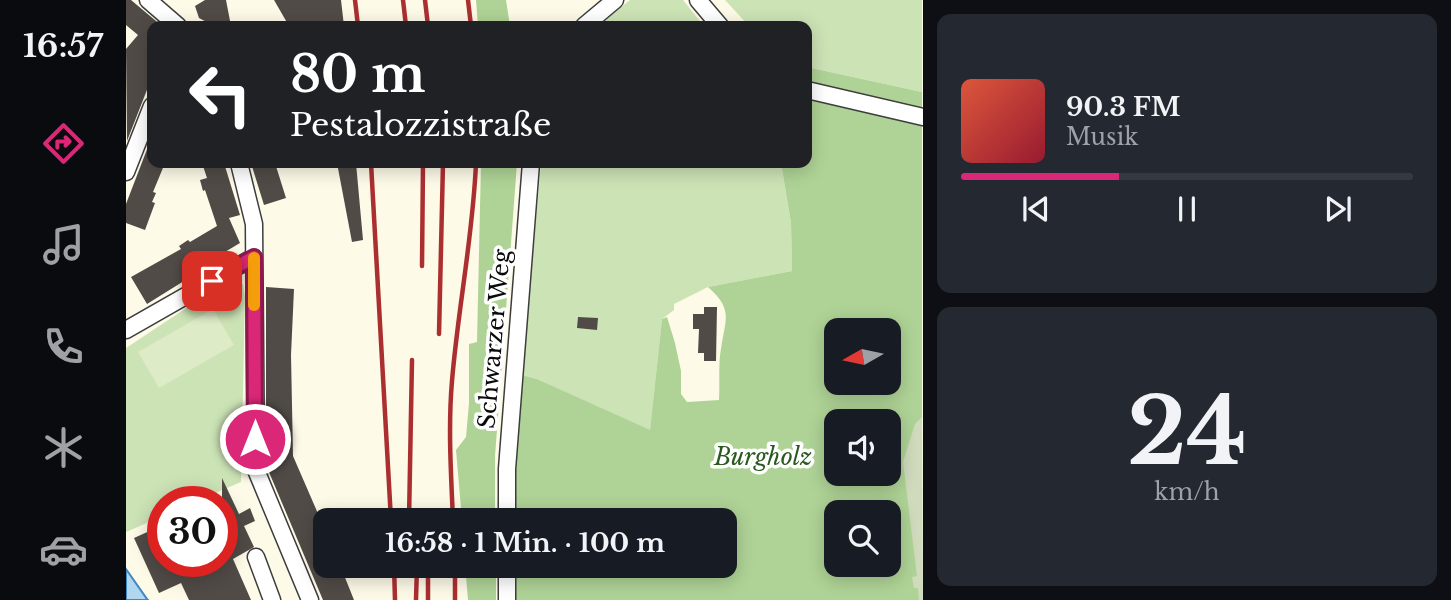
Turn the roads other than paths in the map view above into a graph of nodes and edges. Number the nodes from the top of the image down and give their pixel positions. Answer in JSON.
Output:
{"nodes":[{"id":1,"x":148,"y":0,"type":"edge"},
{"id":2,"x":615,"y":0,"type":"edge"},
{"id":3,"x":698,"y":0,"type":"edge"},
{"id":4,"x":172,"y":21,"type":"edge"},
{"id":5,"x":590,"y":21,"type":"edge"},
{"id":6,"x":716,"y":21,"type":"edge"},
{"id":7,"x":812,"y":91,"type":"edge"},
{"id":8,"x":922,"y":117,"type":"edge"},
{"id":9,"x":147,"y":119,"type":"edge"},
{"id":10,"x":240,"y":168,"type":"edge"},
{"id":11,"x":531,"y":168,"type":"edge"},
{"id":12,"x":126,"y":172,"type":"edge"},
{"id":13,"x":254,"y":257,"type":"junction"},
{"id":14,"x":126,"y":330,"type":"edge"},
{"id":15,"x":507,"y":508,"type":"edge"},
{"id":16,"x":256,"y":556,"type":"dead end"},
{"id":17,"x":507,"y":578,"type":"edge"},
{"id":18,"x":272,"y":600,"type":"edge"},
{"id":19,"x":310,"y":600,"type":"edge"},
{"id":20,"x":507,"y":600,"type":"edge"}],
"edges":[{"from":1,"to":4,"type":"street"},
{"from":2,"to":5,"type":"street"},
{"from":3,"to":6,"type":"street"},
{"from":7,"to":8,"type":"street"},
{"from":9,"to":12,"type":"street"},
{"from":10,"to":13,"type":"street"},
{"from":11,"to":15,"type":"street","name":"Schwarzer Weg"},
{"from":13,"to":14,"type":"street"},
{"from":13,"to":19,"type":"street"},
{"from":16,"to":18,"type":"street"},
{"from":17,"to":20,"type":"street"}]}
